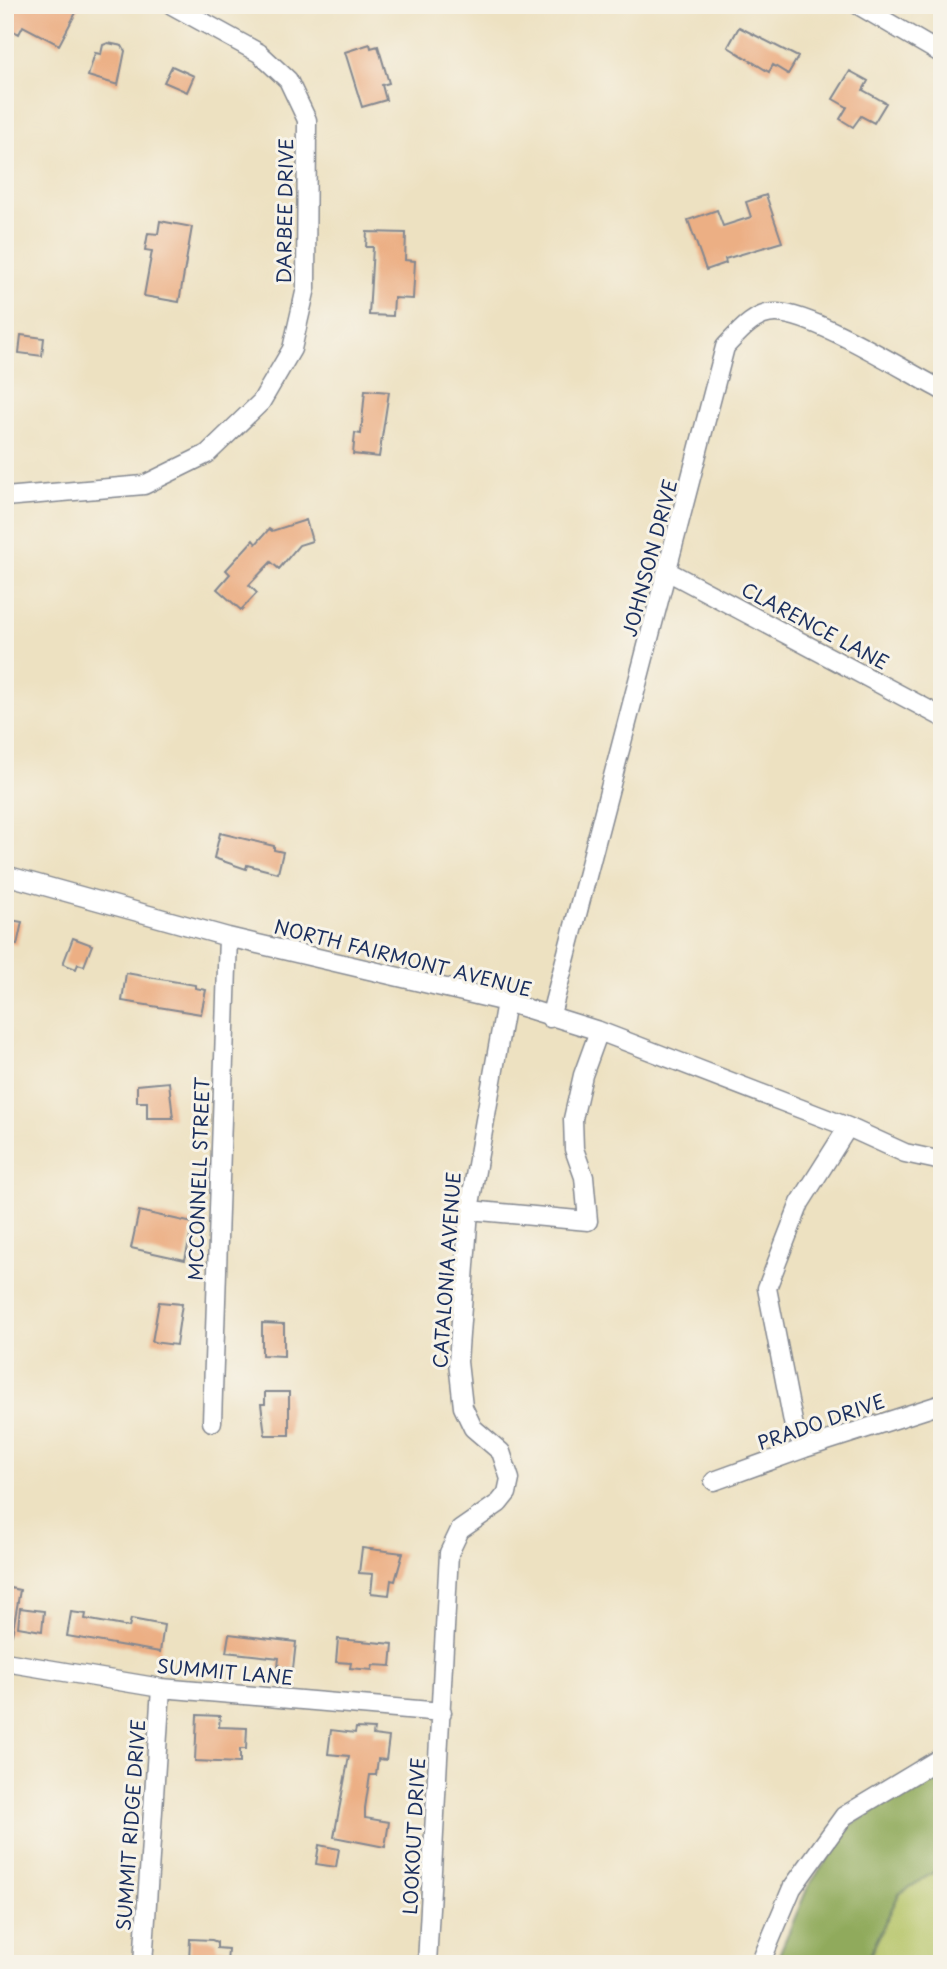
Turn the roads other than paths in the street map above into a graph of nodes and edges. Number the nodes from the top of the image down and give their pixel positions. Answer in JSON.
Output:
{"nodes":[{"id":1,"x":172,"y":5,"type":"edge"},
{"id":2,"x":858,"y":5,"type":"edge"},
{"id":3,"x":942,"y":54,"type":"edge"},
{"id":4,"x":942,"y":390,"type":"edge"},
{"id":5,"x":5,"y":496,"type":"edge"},
{"id":6,"x":669,"y":572,"type":"junction"},
{"id":7,"x":942,"y":717,"type":"edge"},
{"id":8,"x":5,"y":875,"type":"edge"},
{"id":9,"x":228,"y":937,"type":"junction"},
{"id":10,"x":506,"y":1002,"type":"junction"},
{"id":11,"x":550,"y":1017,"type":"junction"},
{"id":12,"x":599,"y":1031,"type":"junction"},
{"id":13,"x":848,"y":1127,"type":"junction"},
{"id":14,"x":942,"y":1161,"type":"edge"},
{"id":15,"x":469,"y":1210,"type":"junction"},
{"id":16,"x":942,"y":1404,"type":"edge"},
{"id":17,"x":212,"y":1422,"type":"dead end"},
{"id":18,"x":805,"y":1447,"type":"junction"},
{"id":19,"x":713,"y":1481,"type":"dead end"},
{"id":20,"x":5,"y":1661,"type":"edge"},
{"id":21,"x":160,"y":1688,"type":"junction"},
{"id":22,"x":442,"y":1712,"type":"junction"},
{"id":23,"x":942,"y":1758,"type":"edge"},
{"id":24,"x":143,"y":1964,"type":"edge"},
{"id":25,"x":427,"y":1964,"type":"edge"},
{"id":26,"x":760,"y":1964,"type":"edge"}],
"edges":[{"from":1,"to":5,"type":"street","name":"DARBEE DRIVE"},
{"from":2,"to":3,"type":"street"},
{"from":4,"to":6,"type":"street","name":"JOHNSON DRIVE"},
{"from":6,"to":7,"type":"street","name":"CLARENCE LANE"},
{"from":6,"to":11,"type":"street","name":"JOHNSON DRIVE"},
{"from":8,"to":9,"type":"street","name":"NORTH FAIRMONT AVENUE"},
{"from":9,"to":10,"type":"street","name":"NORTH FAIRMONT AVENUE"},
{"from":9,"to":17,"type":"street","name":"MCCONNELL STREET"},
{"from":10,"to":11,"type":"street","name":"NORTH FAIRMONT AVENUE"},
{"from":10,"to":15,"type":"street","name":"CATALONIA AVENUE"},
{"from":11,"to":12,"type":"street","name":"NORTH FAIRMONT AVENUE"},
{"from":12,"to":13,"type":"street","name":"NORTH FAIRMONT AVENUE"},
{"from":12,"to":15,"type":"street"},
{"from":13,"to":14,"type":"street","name":"NORTH FAIRMONT AVENUE"},
{"from":13,"to":18,"type":"street"},
{"from":15,"to":22,"type":"street","name":"CATALONIA AVENUE"},
{"from":16,"to":18,"type":"street","name":"PRADO DRIVE"},
{"from":18,"to":19,"type":"street","name":"PRADO DRIVE"},
{"from":20,"to":21,"type":"street","name":"SUMMIT LANE"},
{"from":21,"to":22,"type":"street","name":"SUMMIT LANE"},
{"from":21,"to":24,"type":"street","name":"SUMMIT RIDGE DRIVE"},
{"from":22,"to":25,"type":"street","name":"LOOKOUT DRIVE"},
{"from":23,"to":26,"type":"street"}]}
